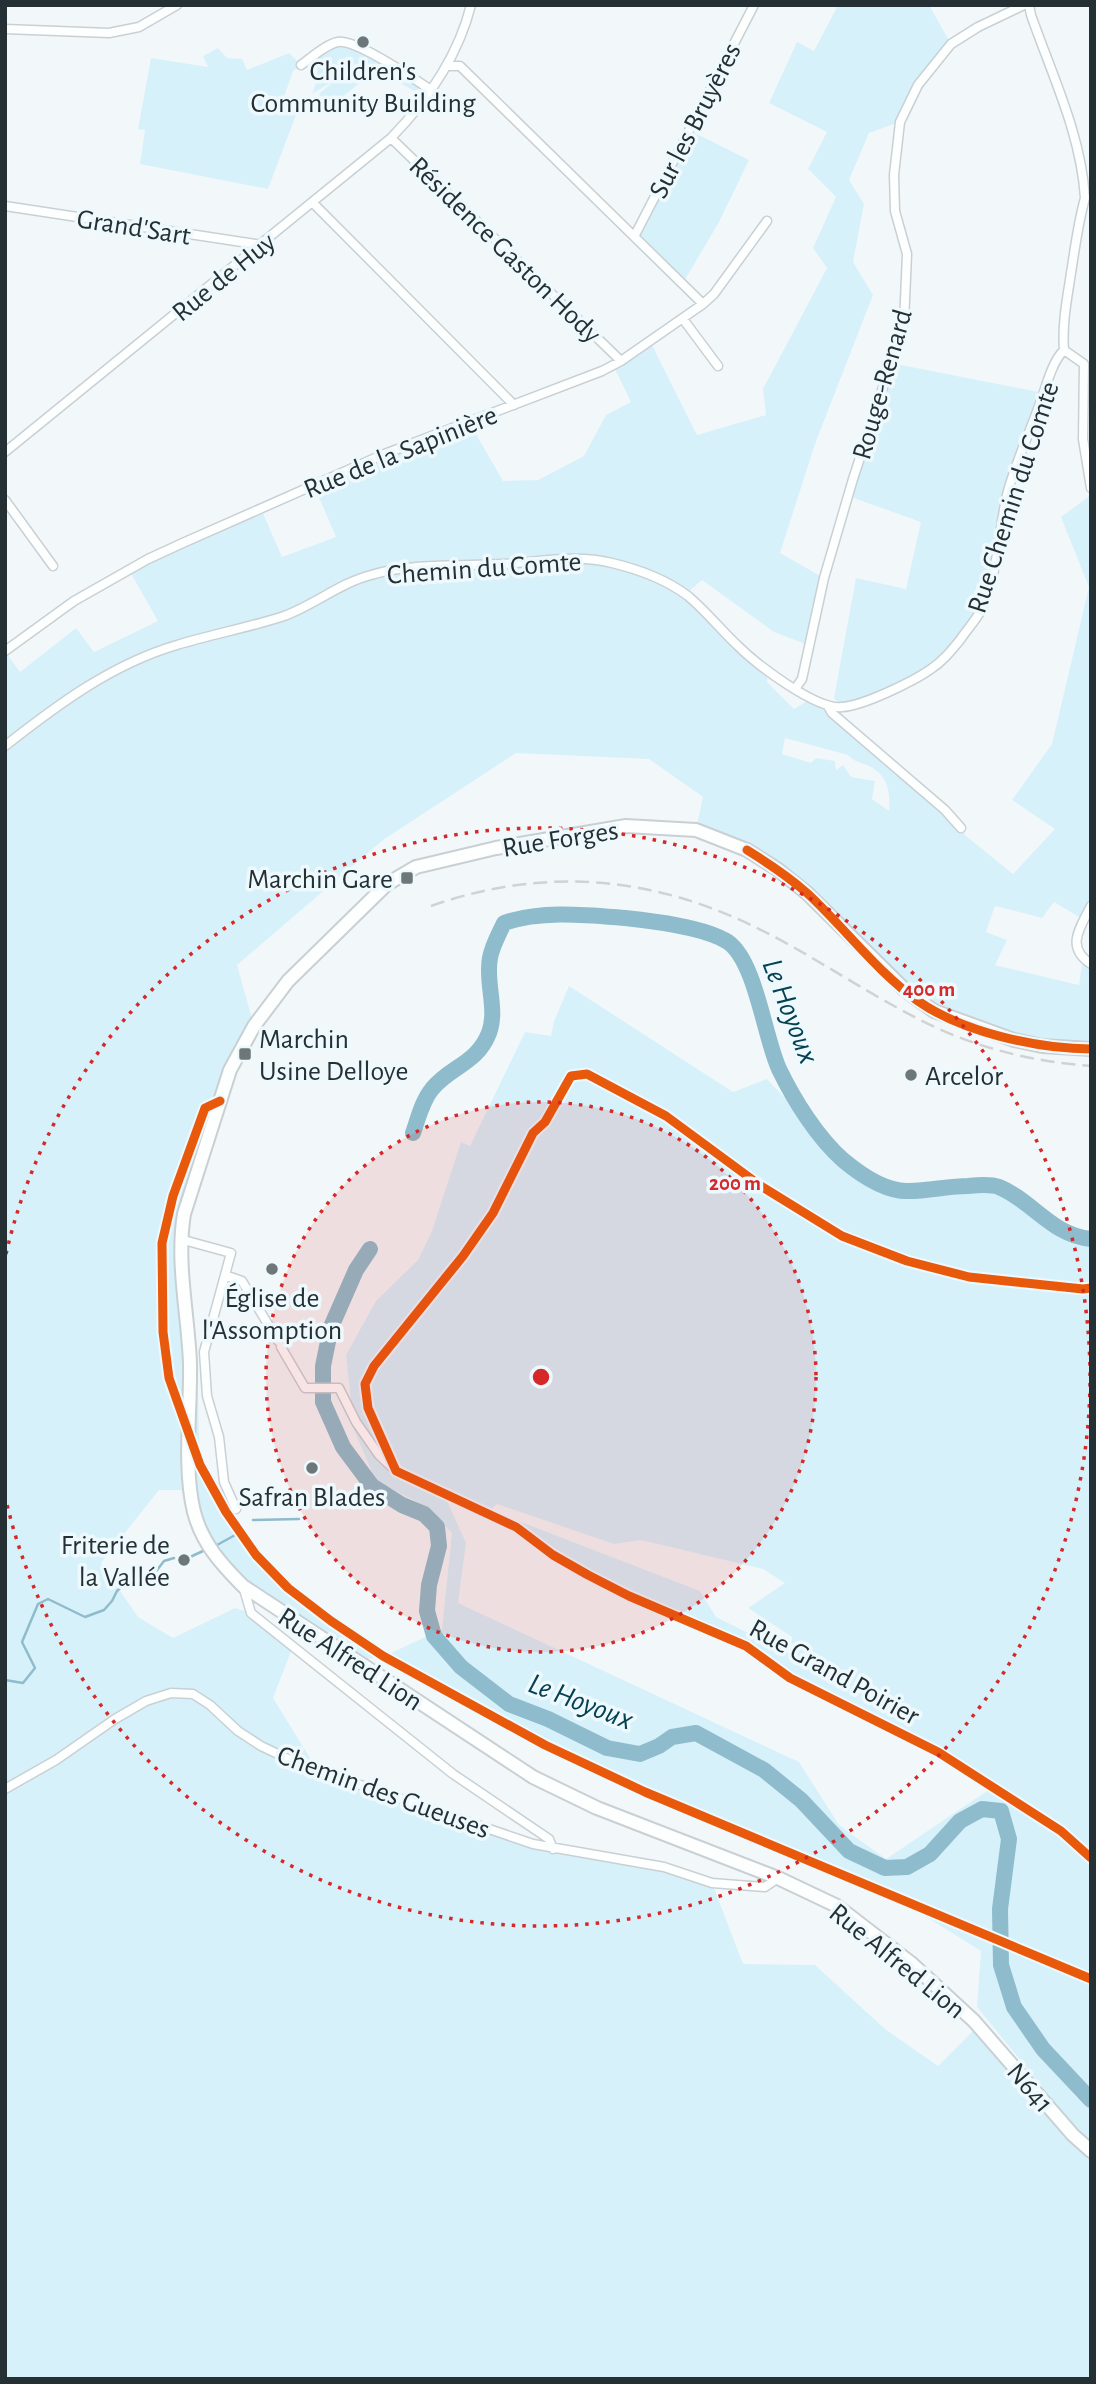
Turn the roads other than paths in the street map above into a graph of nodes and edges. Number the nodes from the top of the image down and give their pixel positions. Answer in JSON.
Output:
{"nodes":[{"id":1,"x":177,"y":5,"type":"edge"},
{"id":2,"x":471,"y":5,"type":"edge"},
{"id":3,"x":754,"y":5,"type":"edge"},
{"id":4,"x":1024,"y":5,"type":"edge"},
{"id":5,"x":1029,"y":5,"type":"edge"},
{"id":6,"x":5,"y":29,"type":"edge"},
{"id":7,"x":300,"y":65,"type":"dead end"},
{"id":8,"x":446,"y":66,"type":"junction"},
{"id":9,"x":431,"y":90,"type":"junction"},
{"id":10,"x":391,"y":138,"type":"junction"},
{"id":11,"x":1085,"y":198,"type":"junction"},
{"id":12,"x":313,"y":203,"type":"junction"},
{"id":13,"x":5,"y":206,"type":"edge"},
{"id":14,"x":1091,"y":206,"type":"edge"},
{"id":15,"x":767,"y":221,"type":"dead end"},
{"id":16,"x":635,"y":234,"type":"junction"},
{"id":17,"x":262,"y":245,"type":"junction"},
{"id":18,"x":703,"y":304,"type":"junction"},
{"id":19,"x":683,"y":319,"type":"junction"},
{"id":20,"x":1065,"y":350,"type":"junction"},
{"id":21,"x":621,"y":361,"type":"junction"},
{"id":22,"x":718,"y":366,"type":"dead end"},
{"id":23,"x":514,"y":405,"type":"junction"},
{"id":24,"x":5,"y":452,"type":"edge"},
{"id":25,"x":1091,"y":488,"type":"edge"},
{"id":26,"x":5,"y":500,"type":"edge"},
{"id":27,"x":52,"y":566,"type":"dead end"},
{"id":28,"x":5,"y":651,"type":"edge"},
{"id":29,"x":795,"y":689,"type":"junction"},
{"id":30,"x":828,"y":706,"type":"junction"},
{"id":31,"x":5,"y":746,"type":"edge"},
{"id":32,"x":961,"y":828,"type":"dead end"},
{"id":33,"x":1091,"y":906,"type":"edge"},
{"id":34,"x":1091,"y":964,"type":"edge"},
{"id":35,"x":1091,"y":1049,"type":"edge"},
{"id":36,"x":180,"y":1239,"type":"junction"},
{"id":37,"x":225,"y":1275,"type":"junction"},
{"id":38,"x":236,"y":1509,"type":"dead end"},
{"id":39,"x":243,"y":1586,"type":"junction"},
{"id":40,"x":5,"y":1789,"type":"edge"},
{"id":41,"x":553,"y":1849,"type":"junction"},
{"id":42,"x":1091,"y":1858,"type":"edge"},
{"id":43,"x":778,"y":1878,"type":"junction"},
{"id":44,"x":974,"y":2021,"type":"joint"},
{"id":45,"x":1091,"y":2151,"type":"edge"}],
"edges":[{"from":1,"to":6,"type":"street"},
{"from":2,"to":8,"type":"street","name":"Rue de Huy"},
{"from":3,"to":16,"type":"street","name":"Sur les Bruyères"},
{"from":4,"to":29,"type":"street","name":"Rouge-Renard"},
{"from":5,"to":11,"type":"street"},
{"from":7,"to":9,"type":"street"},
{"from":8,"to":9,"type":"street","name":"Rue de Huy"},
{"from":8,"to":16,"type":"street"},
{"from":9,"to":10,"type":"street","name":"Rue de Huy"},
{"from":10,"to":12,"type":"street","name":"Rue de Huy"},
{"from":10,"to":21,"type":"street","name":"Résidence Gaston Hody"},
{"from":11,"to":14,"type":"street"},
{"from":11,"to":20,"type":"street"},
{"from":12,"to":17,"type":"street","name":"Rue de Huy"},
{"from":12,"to":23,"type":"street"},
{"from":13,"to":17,"type":"street","name":"Grand'Sart"},
{"from":15,"to":18,"type":"street","name":"Rue de la Sapinière"},
{"from":16,"to":18,"type":"street"},
{"from":17,"to":24,"type":"street","name":"Rue de Huy"},
{"from":18,"to":19,"type":"street","name":"Rue de la Sapinière"},
{"from":19,"to":21,"type":"street","name":"Rue de la Sapinière"},
{"from":19,"to":22,"type":"street"},
{"from":20,"to":25,"type":"street","name":"Rue Chemin du Comte"},
{"from":20,"to":30,"type":"street","name":"Rue Chemin du Comte"},
{"from":21,"to":23,"type":"street","name":"Rue de la Sapinière"},
{"from":23,"to":28,"type":"street","name":"Rue de la Sapinière"},
{"from":26,"to":27,"type":"street"},
{"from":29,"to":30,"type":"street"},
{"from":29,"to":31,"type":"street","name":"Chemin du Comte"},
{"from":30,"to":32,"type":"street"},
{"from":33,"to":34,"type":"street"},
{"from":35,"to":36,"type":"main road","name":"Rue Forges","number":"N641"},
{"from":36,"to":37,"type":"street"},
{"from":36,"to":39,"type":"main road","name":"Rue Alfred Lion","number":"N641"},
{"from":37,"to":38,"type":"street"},
{"from":37,"to":42,"type":"street","name":"Rue Grand Poirier"},
{"from":39,"to":41,"type":"street","name":"Chemin des Gueuses"},
{"from":39,"to":43,"type":"main road","name":"Rue Alfred Lion","number":"N641"},
{"from":40,"to":41,"type":"street","name":"Chemin des Gueuses"},
{"from":41,"to":43,"type":"street","name":"Chemin des Gueuses"},
{"from":43,"to":44,"type":"main road","name":"Rue Alfred Lion","number":"N641"},
{"from":44,"to":45,"type":"main road","name":"N641","number":"N641"}]}
